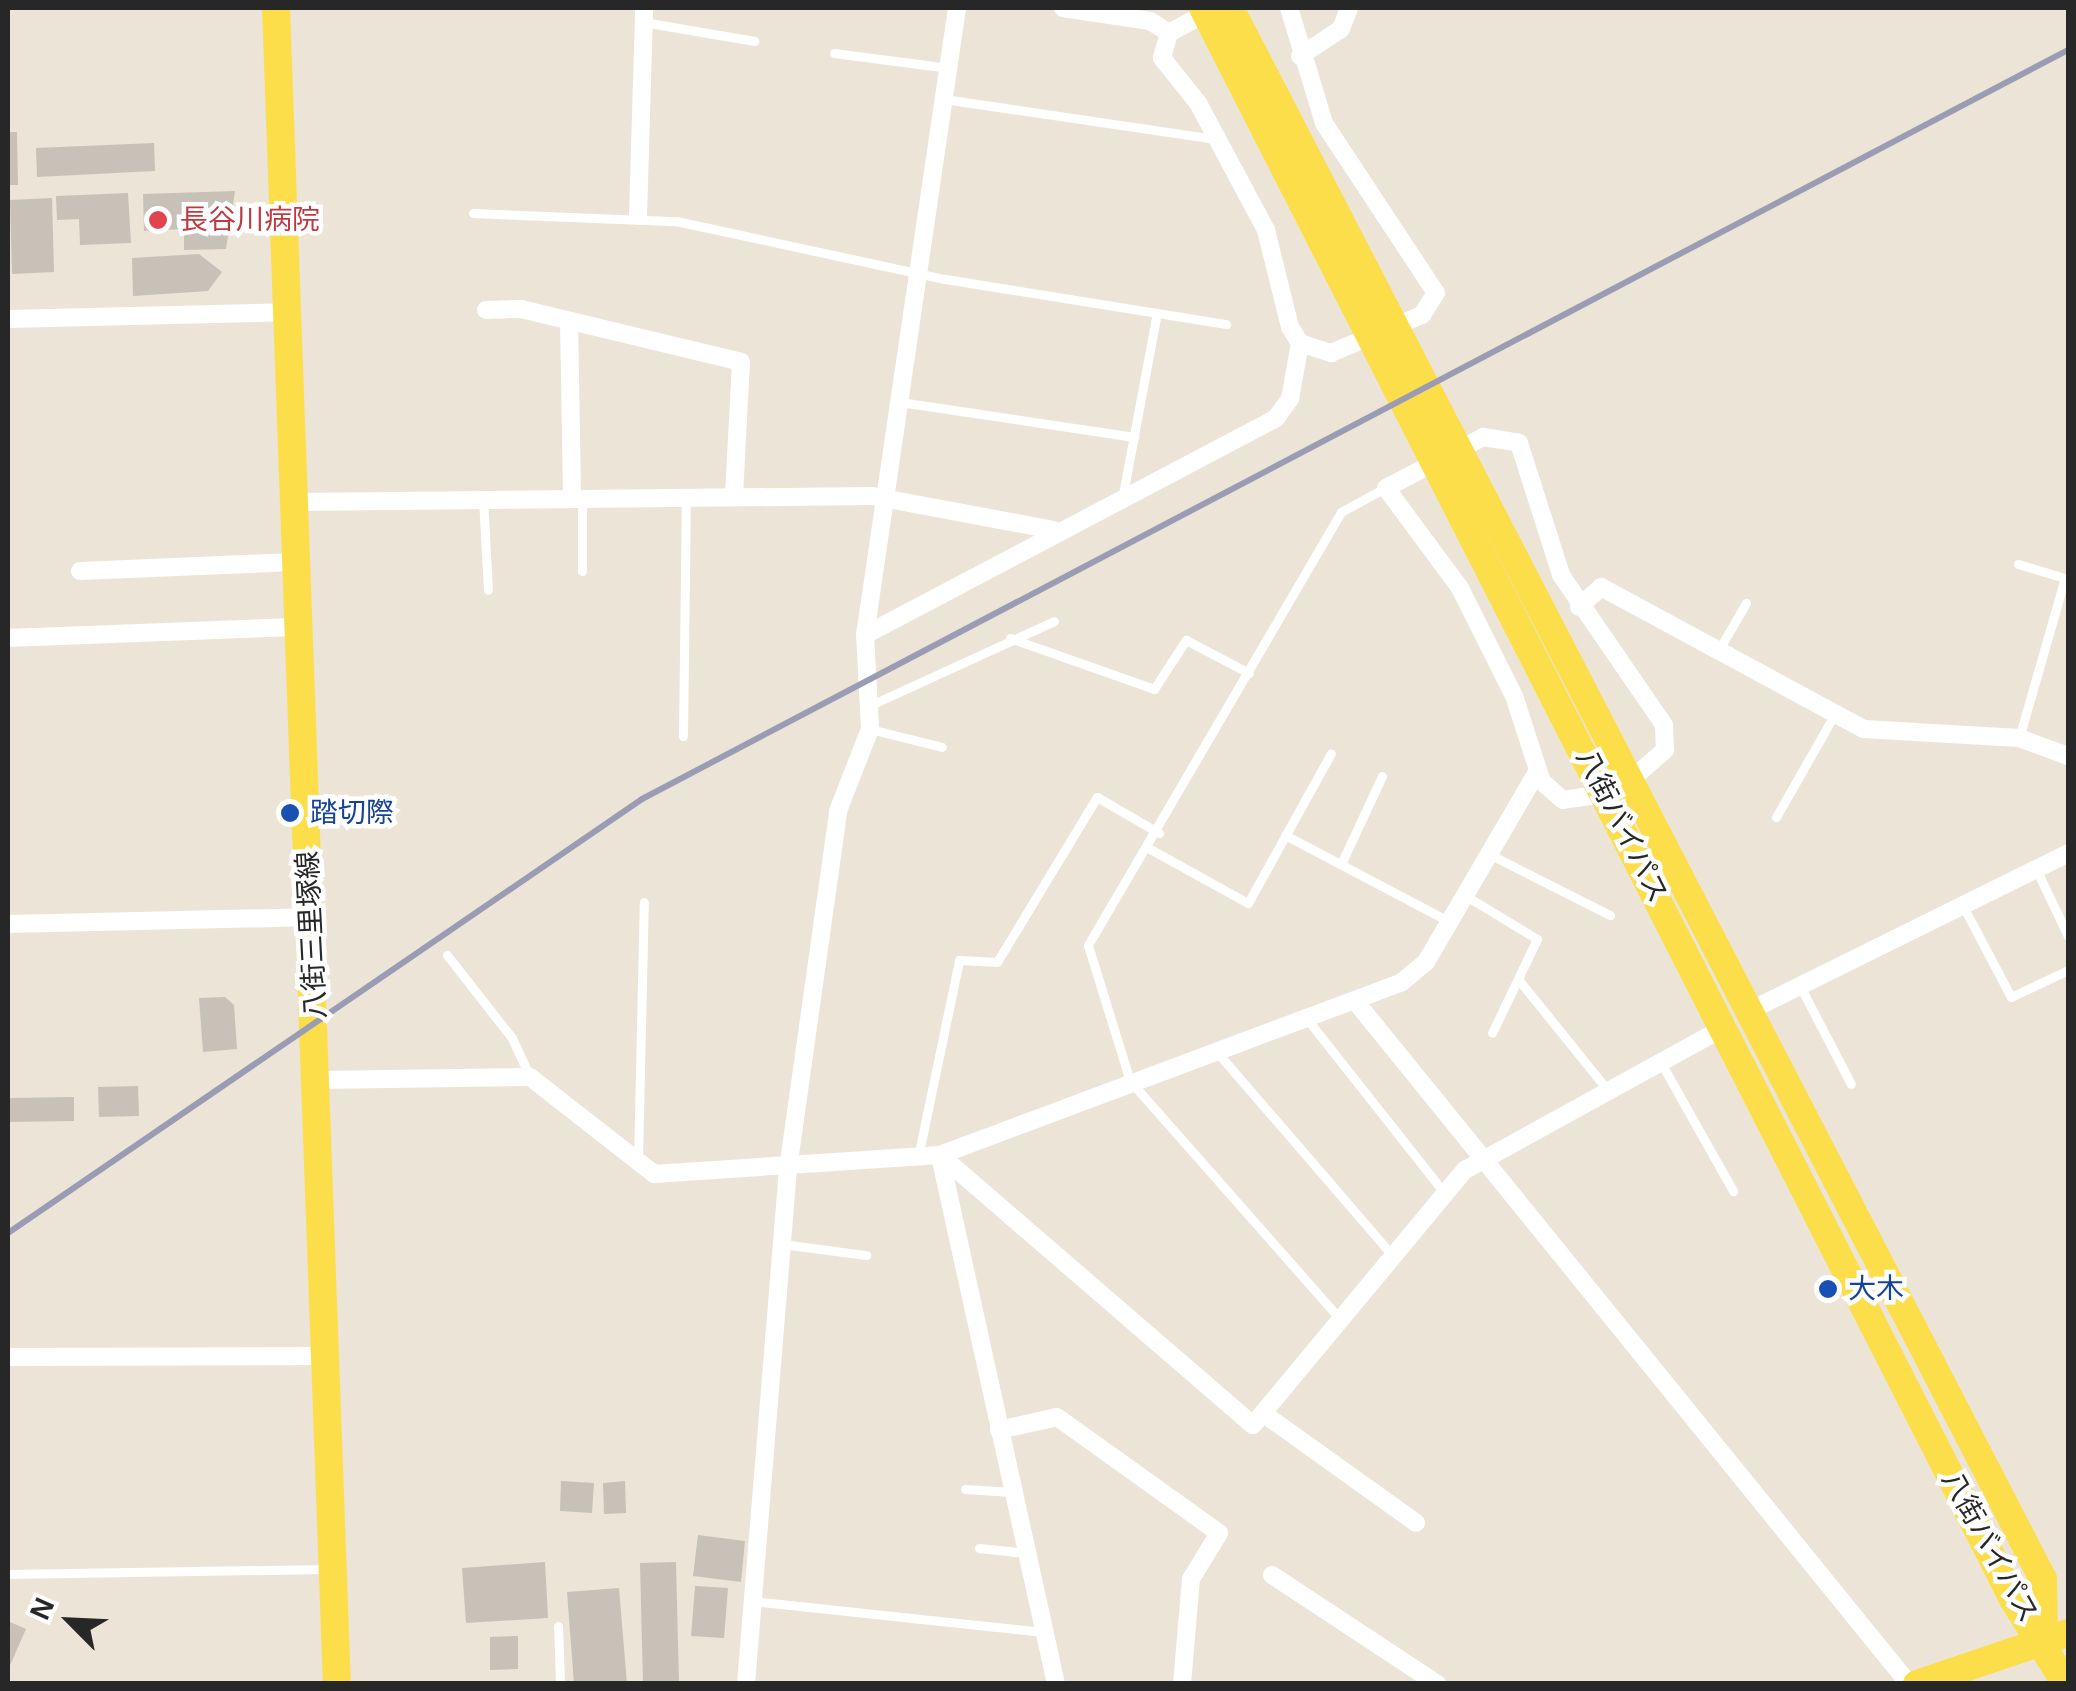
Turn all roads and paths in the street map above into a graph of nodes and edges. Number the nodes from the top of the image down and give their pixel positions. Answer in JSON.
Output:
{"nodes":[{"id":1,"x":276,"y":8,"type":"edge"},
{"id":2,"x":958,"y":8,"type":"edge"},
{"id":3,"x":1063,"y":8,"type":"edge"},
{"id":4,"x":1288,"y":8,"type":"edge"},
{"id":5,"x":1350,"y":8,"type":"edge"},
{"id":6,"x":1213,"y":9,"type":"edge"},
{"id":7,"x":643,"y":15,"type":"edge"},
{"id":8,"x":1169,"y":33,"type":"junction"},
{"id":9,"x":754,"y":41,"type":"dead end"},
{"id":10,"x":834,"y":53,"type":"dead end"},
{"id":11,"x":1300,"y":56,"type":"junction"},
{"id":12,"x":948,"y":68,"type":"junction"},
{"id":13,"x":944,"y":98,"type":"junction"},
{"id":14,"x":1218,"y":139,"type":"junction"},
{"id":15,"x":473,"y":213,"type":"dead end"},
{"id":16,"x":638,"y":216,"type":"junction"},
{"id":17,"x":920,"y":270,"type":"junction"},
{"id":18,"x":486,"y":310,"type":"dead end"},
{"id":19,"x":289,"y":312,"type":"junction"},
{"id":20,"x":1157,"y":312,"type":"junction"},
{"id":21,"x":8,"y":318,"type":"edge"},
{"id":22,"x":569,"y":321,"type":"junction"},
{"id":23,"x":1226,"y":324,"type":"dead end"},
{"id":24,"x":1300,"y":344,"type":"junction"},
{"id":25,"x":900,"y":402,"type":"junction"},
{"id":26,"x":1134,"y":437,"type":"junction"},
{"id":27,"x":1386,"y":488,"type":"junction"},
{"id":28,"x":1123,"y":494,"type":"junction"},
{"id":29,"x":577,"y":496,"type":"junction"},
{"id":30,"x":686,"y":496,"type":"junction"},
{"id":31,"x":734,"y":496,"type":"junction"},
{"id":32,"x":483,"y":498,"type":"junction"},
{"id":33,"x":885,"y":500,"type":"junction"},
{"id":34,"x":298,"y":502,"type":"junction"},
{"id":35,"x":1054,"y":530,"type":"junction"},
{"id":36,"x":298,"y":562,"type":"junction"},
{"id":37,"x":2018,"y":564,"type":"dead end"},
{"id":38,"x":80,"y":571,"type":"dead end"},
{"id":39,"x":582,"y":571,"type":"dead end"},
{"id":40,"x":2067,"y":579,"type":"edge"},
{"id":41,"x":488,"y":590,"type":"dead end"},
{"id":42,"x":1746,"y":603,"type":"dead end"},
{"id":43,"x":1580,"y":607,"type":"junction"},
{"id":44,"x":1054,"y":620,"type":"dead end"},
{"id":45,"x":300,"y":627,"type":"junction"},
{"id":46,"x":866,"y":635,"type":"junction"},
{"id":47,"x":8,"y":638,"type":"edge"},
{"id":48,"x":1010,"y":638,"type":"junction"},
{"id":49,"x":1721,"y":646,"type":"junction"},
{"id":50,"x":1250,"y":673,"type":"junction"},
{"id":51,"x":873,"y":704,"type":"junction"},
{"id":52,"x":1833,"y":717,"type":"junction"},
{"id":53,"x":870,"y":729,"type":"junction"},
{"id":54,"x":682,"y":736,"type":"dead end"},
{"id":55,"x":2019,"y":738,"type":"junction"},
{"id":56,"x":942,"y":747,"type":"dead end"},
{"id":57,"x":1331,"y":754,"type":"dead end"},
{"id":58,"x":2068,"y":756,"type":"edge"},
{"id":59,"x":1537,"y":772,"type":"junction"},
{"id":60,"x":1382,"y":776,"type":"dead end"},
{"id":61,"x":1616,"y":788,"type":"junction"},
{"id":62,"x":1776,"y":816,"type":"dead end"},
{"id":63,"x":1160,"y":832,"type":"junction"},
{"id":64,"x":1286,"y":835,"type":"junction"},
{"id":65,"x":1150,"y":849,"type":"junction"},
{"id":66,"x":1485,"y":852,"type":"junction"},
{"id":67,"x":2068,"y":853,"type":"edge"},
{"id":68,"x":1341,"y":864,"type":"junction"},
{"id":69,"x":2037,"y":871,"type":"junction"},
{"id":70,"x":1463,"y":894,"type":"junction"},
{"id":71,"x":644,"y":902,"type":"dead end"},
{"id":72,"x":1963,"y":906,"type":"junction"},
{"id":73,"x":1610,"y":914,"type":"dead end"},
{"id":74,"x":311,"y":917,"type":"junction"},
{"id":75,"x":1448,"y":921,"type":"junction"},
{"id":76,"x":8,"y":924,"type":"edge"},
{"id":77,"x":2068,"y":936,"type":"edge"},
{"id":78,"x":447,"y":955,"type":"dead end"},
{"id":79,"x":2068,"y":970,"type":"edge"},
{"id":80,"x":1518,"y":979,"type":"junction"},
{"id":81,"x":1801,"y":988,"type":"junction"},
{"id":82,"x":1356,"y":1002,"type":"junction"},
{"id":83,"x":1738,"y":1018,"type":"junction"},
{"id":84,"x":1307,"y":1019,"type":"junction"},
{"id":85,"x":1492,"y":1033,"type":"dead end"},
{"id":86,"x":1216,"y":1050,"type":"junction"},
{"id":87,"x":1660,"y":1062,"type":"junction"},
{"id":88,"x":530,"y":1077,"type":"junction"},
{"id":89,"x":319,"y":1080,"type":"junction"},
{"id":90,"x":1130,"y":1081,"type":"junction"},
{"id":91,"x":1851,"y":1084,"type":"dead end"},
{"id":92,"x":1606,"y":1088,"type":"junction"},
{"id":93,"x":940,"y":1155,"type":"junction"},
{"id":94,"x":1482,"y":1158,"type":"junction"},
{"id":95,"x":918,"y":1160,"type":"junction"},
{"id":96,"x":638,"y":1161,"type":"junction"},
{"id":97,"x":788,"y":1169,"type":"junction"},
{"id":98,"x":1733,"y":1191,"type":"dead end"},
{"id":99,"x":1445,"y":1194,"type":"junction"},
{"id":100,"x":782,"y":1244,"type":"junction"},
{"id":101,"x":866,"y":1255,"type":"dead end"},
{"id":102,"x":1393,"y":1256,"type":"junction"},
{"id":103,"x":1340,"y":1319,"type":"junction"},
{"id":104,"x":330,"y":1356,"type":"junction"},
{"id":105,"x":8,"y":1357,"type":"edge"},
{"id":106,"x":1264,"y":1414,"type":"junction"},
{"id":107,"x":999,"y":1430,"type":"junction"},
{"id":108,"x":964,"y":1488,"type":"dead end"},
{"id":109,"x":1012,"y":1492,"type":"junction"},
{"id":110,"x":1416,"y":1523,"type":"dead end"},
{"id":111,"x":979,"y":1548,"type":"dead end"},
{"id":112,"x":1026,"y":1554,"type":"junction"},
{"id":113,"x":337,"y":1569,"type":"junction"},
{"id":114,"x":8,"y":1574,"type":"edge"},
{"id":115,"x":1272,"y":1575,"type":"dead end"},
{"id":116,"x":752,"y":1601,"type":"junction"},
{"id":117,"x":558,"y":1626,"type":"dead end"},
{"id":118,"x":1043,"y":1632,"type":"junction"},
{"id":119,"x":2056,"y":1637,"type":"edge"},
{"id":120,"x":338,"y":1684,"type":"edge"},
{"id":121,"x":560,"y":1684,"type":"edge"},
{"id":122,"x":746,"y":1684,"type":"edge"},
{"id":123,"x":1056,"y":1684,"type":"edge"},
{"id":124,"x":1182,"y":1684,"type":"edge"},
{"id":125,"x":1436,"y":1684,"type":"edge"},
{"id":126,"x":1913,"y":1684,"type":"edge"},
{"id":127,"x":2066,"y":1684,"type":"edge"}],
"edges":[{"from":1,"to":19,"type":"main road","name":"八街三里塚線"},
{"from":2,"to":12,"type":"street"},
{"from":3,"to":8,"type":"street"},
{"from":4,"to":11,"type":"street"},
{"from":5,"to":11,"type":"street"},
{"from":6,"to":8,"type":"street"},
{"from":6,"to":61,"type":"main road","name":"八街バイパス"},
{"from":7,"to":9,"type":"lane"},
{"from":7,"to":16,"type":"street"},
{"from":8,"to":14,"type":"street"},
{"from":10,"to":12,"type":"lane"},
{"from":11,"to":24,"type":"street"},
{"from":12,"to":13,"type":"street"},
{"from":13,"to":14,"type":"lane"},
{"from":13,"to":17,"type":"street"},
{"from":14,"to":24,"type":"street"},
{"from":15,"to":16,"type":"lane"},
{"from":16,"to":17,"type":"lane"},
{"from":17,"to":20,"type":"lane"},
{"from":17,"to":25,"type":"street"},
{"from":18,"to":22,"type":"street"},
{"from":19,"to":21,"type":"street"},
{"from":19,"to":34,"type":"main road","name":"八街三里塚線"},
{"from":20,"to":23,"type":"lane"},
{"from":20,"to":26,"type":"lane"},
{"from":22,"to":29,"type":"street"},
{"from":22,"to":31,"type":"street"},
{"from":24,"to":28,"type":"street"},
{"from":25,"to":26,"type":"lane"},
{"from":25,"to":33,"type":"street"},
{"from":26,"to":28,"type":"lane"},
{"from":27,"to":43,"type":"street"},
{"from":27,"to":50,"type":"lane"},
{"from":27,"to":59,"type":"street"},
{"from":28,"to":35,"type":"street"},
{"from":29,"to":30,"type":"street"},
{"from":29,"to":32,"type":"street"},
{"from":29,"to":39,"type":"lane"},
{"from":30,"to":31,"type":"street"},
{"from":30,"to":54,"type":"lane"},
{"from":31,"to":33,"type":"street"},
{"from":32,"to":34,"type":"street"},
{"from":32,"to":41,"type":"lane"},
{"from":33,"to":35,"type":"street"},
{"from":33,"to":46,"type":"street"},
{"from":34,"to":36,"type":"main road","name":"八街三里塚線"},
{"from":35,"to":46,"type":"street"},
{"from":36,"to":38,"type":"street"},
{"from":36,"to":45,"type":"main road","name":"八街三里塚線"},
{"from":37,"to":40,"type":"lane"},
{"from":40,"to":55,"type":"lane"},
{"from":42,"to":49,"type":"lane"},
{"from":43,"to":49,"type":"street"},
{"from":43,"to":61,"type":"street"},
{"from":44,"to":48,"type":"lane"},
{"from":45,"to":47,"type":"street"},
{"from":45,"to":74,"type":"main road","name":"八街三里塚線"},
{"from":46,"to":51,"type":"street"},
{"from":48,"to":50,"type":"lane"},
{"from":48,"to":51,"type":"lane"},
{"from":49,"to":52,"type":"street"},
{"from":50,"to":63,"type":"lane"},
{"from":51,"to":53,"type":"street"},
{"from":52,"to":55,"type":"street"},
{"from":52,"to":62,"type":"lane"},
{"from":53,"to":56,"type":"lane"},
{"from":53,"to":97,"type":"street"},
{"from":55,"to":58,"type":"street"},
{"from":57,"to":64,"type":"lane"},
{"from":59,"to":61,"type":"street"},
{"from":59,"to":66,"type":"street"},
{"from":60,"to":68,"type":"lane"},
{"from":61,"to":83,"type":"main road","name":"八街バイパス"},
{"from":63,"to":65,"type":"lane"},
{"from":63,"to":95,"type":"lane"},
{"from":64,"to":65,"type":"lane"},
{"from":64,"to":68,"type":"lane"},
{"from":65,"to":90,"type":"lane"},
{"from":66,"to":70,"type":"street"},
{"from":66,"to":73,"type":"lane"},
{"from":67,"to":69,"type":"street"},
{"from":68,"to":75,"type":"lane"},
{"from":69,"to":72,"type":"street"},
{"from":69,"to":77,"type":"lane"},
{"from":70,"to":75,"type":"street"},
{"from":70,"to":80,"type":"lane"},
{"from":71,"to":96,"type":"lane"},
{"from":72,"to":79,"type":"lane"},
{"from":72,"to":81,"type":"street"},
{"from":74,"to":76,"type":"street"},
{"from":74,"to":89,"type":"main road","name":"八街三里塚線"},
{"from":75,"to":82,"type":"street"},
{"from":78,"to":88,"type":"lane"},
{"from":80,"to":85,"type":"lane"},
{"from":80,"to":92,"type":"lane"},
{"from":81,"to":83,"type":"street"},
{"from":81,"to":91,"type":"lane"},
{"from":82,"to":84,"type":"street"},
{"from":82,"to":94,"type":"street"},
{"from":83,"to":87,"type":"street"},
{"from":83,"to":119,"type":"main road","name":"八街バイパス"},
{"from":84,"to":86,"type":"street"},
{"from":84,"to":99,"type":"lane"},
{"from":86,"to":90,"type":"street"},
{"from":86,"to":102,"type":"lane"},
{"from":87,"to":92,"type":"street"},
{"from":87,"to":98,"type":"lane"},
{"from":88,"to":89,"type":"street"},
{"from":88,"to":96,"type":"street"},
{"from":89,"to":104,"type":"main road","name":"八街三里塚線"},
{"from":90,"to":93,"type":"street"},
{"from":90,"to":103,"type":"lane"},
{"from":92,"to":94,"type":"street"},
{"from":93,"to":95,"type":"street"},
{"from":93,"to":106,"type":"street"},
{"from":93,"to":107,"type":"street"},
{"from":94,"to":99,"type":"street"},
{"from":94,"to":126,"type":"street"},
{"from":95,"to":97,"type":"street"},
{"from":96,"to":97,"type":"street"},
{"from":97,"to":100,"type":"street"},
{"from":99,"to":102,"type":"street"},
{"from":100,"to":101,"type":"lane"},
{"from":100,"to":116,"type":"street"},
{"from":102,"to":103,"type":"street"},
{"from":103,"to":106,"type":"street"},
{"from":104,"to":105,"type":"street"},
{"from":104,"to":113,"type":"main road","name":"八街三里塚線"},
{"from":106,"to":110,"type":"street"},
{"from":107,"to":109,"type":"street"},
{"from":107,"to":124,"type":"street"},
{"from":108,"to":109,"type":"lane"},
{"from":109,"to":112,"type":"street"},
{"from":111,"to":112,"type":"lane"},
{"from":112,"to":118,"type":"street"},
{"from":113,"to":114,"type":"lane"},
{"from":113,"to":120,"type":"main road","name":"八街三里塚線"},
{"from":115,"to":125,"type":"street"},
{"from":116,"to":118,"type":"lane"},
{"from":116,"to":122,"type":"street"},
{"from":117,"to":121,"type":"lane"},
{"from":118,"to":123,"type":"street"},
{"from":119,"to":126,"type":"main road"},
{"from":119,"to":127,"type":"main road","name":"八街バイパス"}]}
